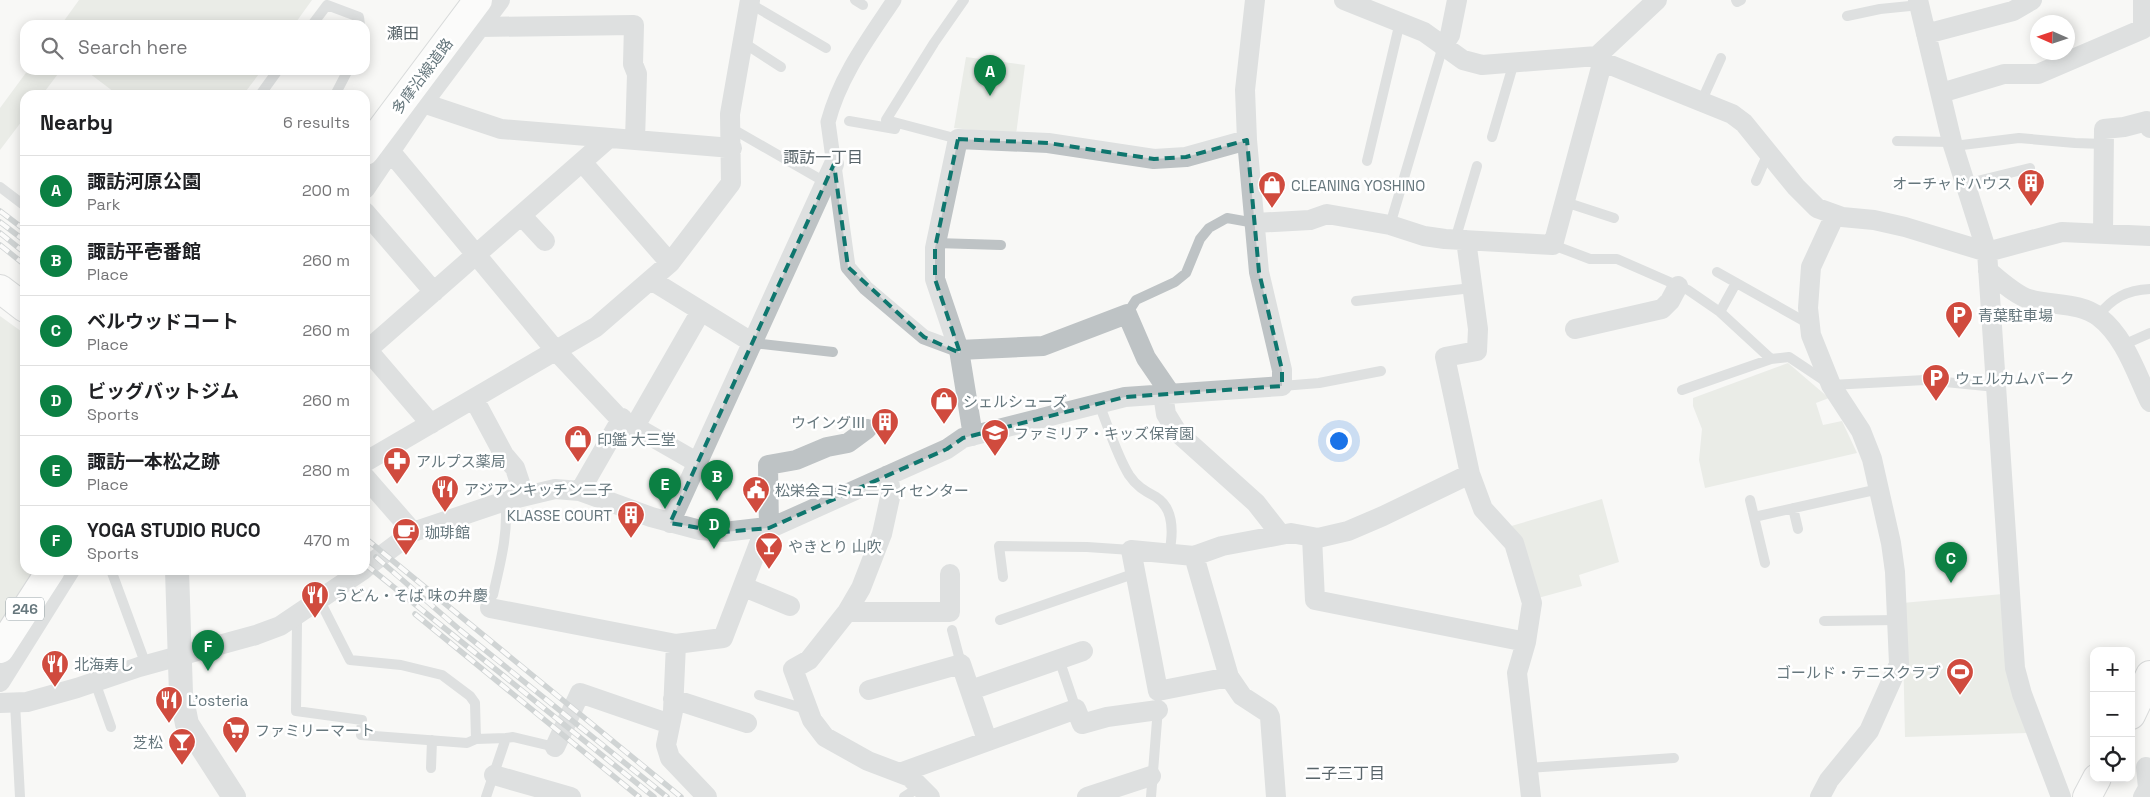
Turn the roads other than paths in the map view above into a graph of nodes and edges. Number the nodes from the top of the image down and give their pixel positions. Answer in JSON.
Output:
{"nodes":[{"id":1,"x":478,"y":0,"type":"edge"},
{"id":2,"x":500,"y":0,"type":"edge"},
{"id":3,"x":894,"y":0,"type":"edge"},
{"id":4,"x":964,"y":0,"type":"edge"},
{"id":5,"x":1255,"y":0,"type":"edge"},
{"id":6,"x":1344,"y":0,"type":"edge"},
{"id":7,"x":1456,"y":0,"type":"edge"},
{"id":8,"x":1736,"y":0,"type":"edge"},
{"id":9,"x":1741,"y":0,"type":"edge"},
{"id":10,"x":2032,"y":0,"type":"edge"},
{"id":11,"x":2143,"y":0,"type":"edge"},
{"id":12,"x":750,"y":2,"type":"edge"},
{"id":13,"x":1652,"y":2,"type":"edge"},
{"id":14,"x":1919,"y":3,"type":"edge"},
{"id":15,"x":1848,"y":16,"type":"dead end"},
{"id":16,"x":316,"y":20,"type":"edge"},
{"id":17,"x":359,"y":20,"type":"edge"},
{"id":18,"x":1400,"y":22,"type":"junction"},
{"id":19,"x":480,"y":27,"type":"junction"},
{"id":20,"x":1926,"y":34,"type":"junction"},
{"id":21,"x":744,"y":43,"type":"junction"},
{"id":22,"x":1443,"y":46,"type":"junction"},
{"id":23,"x":826,"y":48,"type":"dead end"},
{"id":24,"x":1600,"y":58,"type":"junction"},
{"id":25,"x":1721,"y":58,"type":"dead end"},
{"id":26,"x":1514,"y":62,"type":"junction"},
{"id":27,"x":781,"y":67,"type":"dead end"},
{"id":28,"x":274,"y":75,"type":"edge"},
{"id":29,"x":345,"y":75,"type":"edge"},
{"id":30,"x":264,"y":90,"type":"edge"},
{"id":31,"x":338,"y":90,"type":"edge"},
{"id":32,"x":1941,"y":93,"type":"junction"},
{"id":33,"x":1702,"y":100,"type":"junction"},
{"id":34,"x":423,"y":103,"type":"junction"},
{"id":35,"x":849,"y":120,"type":"dead end"},
{"id":36,"x":897,"y":123,"type":"junction"},
{"id":37,"x":731,"y":128,"type":"junction"},
{"id":38,"x":2150,"y":128,"type":"edge"},
{"id":39,"x":1492,"y":136,"type":"dead end"},
{"id":40,"x":609,"y":138,"type":"junction"},
{"id":41,"x":958,"y":139,"type":"junction"},
{"id":42,"x":635,"y":140,"type":"junction"},
{"id":43,"x":1247,"y":140,"type":"junction"},
{"id":44,"x":1897,"y":140,"type":"dead end"},
{"id":45,"x":1953,"y":144,"type":"junction"},
{"id":46,"x":2104,"y":144,"type":"junction"},
{"id":47,"x":732,"y":148,"type":"junction"},
{"id":48,"x":378,"y":151,"type":"edge"},
{"id":49,"x":1768,"y":152,"type":"junction"},
{"id":50,"x":1367,"y":160,"type":"dead end"},
{"id":51,"x":582,"y":162,"type":"junction"},
{"id":52,"x":834,"y":164,"type":"junction"},
{"id":53,"x":1477,"y":166,"type":"dead end"},
{"id":54,"x":2030,"y":168,"type":"dead end"},
{"id":55,"x":370,"y":174,"type":"edge"},
{"id":56,"x":1756,"y":181,"type":"dead end"},
{"id":57,"x":825,"y":182,"type":"junction"},
{"id":58,"x":1965,"y":184,"type":"junction"},
{"id":59,"x":0,"y":187,"type":"edge"},
{"id":60,"x":20,"y":202,"type":"edge"},
{"id":61,"x":1565,"y":202,"type":"junction"},
{"id":62,"x":521,"y":215,"type":"junction"},
{"id":63,"x":1835,"y":215,"type":"junction"},
{"id":64,"x":370,"y":218,"type":"edge"},
{"id":65,"x":1614,"y":218,"type":"dead end"},
{"id":66,"x":1254,"y":223,"type":"junction"},
{"id":67,"x":1390,"y":225,"type":"junction"},
{"id":68,"x":2103,"y":234,"type":"junction"},
{"id":69,"x":2150,"y":236,"type":"edge"},
{"id":70,"x":1461,"y":240,"type":"junction"},
{"id":71,"x":545,"y":241,"type":"dead end"},
{"id":72,"x":936,"y":243,"type":"junction"},
{"id":73,"x":1001,"y":245,"type":"dead end"},
{"id":74,"x":1553,"y":245,"type":"junction"},
{"id":75,"x":477,"y":254,"type":"junction"},
{"id":76,"x":1987,"y":262,"type":"junction"},
{"id":77,"x":670,"y":263,"type":"junction"},
{"id":78,"x":1717,"y":272,"type":"dead end"},
{"id":79,"x":651,"y":280,"type":"junction"},
{"id":80,"x":1736,"y":283,"type":"junction"},
{"id":81,"x":1678,"y":286,"type":"junction"},
{"id":82,"x":1472,"y":288,"type":"junction"},
{"id":83,"x":2150,"y":288,"type":"edge"},
{"id":84,"x":0,"y":289,"type":"edge"},
{"id":85,"x":434,"y":292,"type":"junction"},
{"id":86,"x":1356,"y":301,"type":"dead end"},
{"id":87,"x":20,"y":304,"type":"edge"},
{"id":88,"x":701,"y":311,"type":"junction"},
{"id":89,"x":1720,"y":312,"type":"junction"},
{"id":90,"x":1128,"y":314,"type":"junction"},
{"id":91,"x":2098,"y":316,"type":"junction"},
{"id":92,"x":1810,"y":325,"type":"junction"},
{"id":93,"x":1575,"y":329,"type":"dead end"},
{"id":94,"x":2150,"y":333,"type":"edge"},
{"id":95,"x":753,"y":343,"type":"junction"},
{"id":96,"x":2123,"y":345,"type":"junction"},
{"id":97,"x":370,"y":347,"type":"edge"},
{"id":98,"x":556,"y":350,"type":"junction"},
{"id":99,"x":959,"y":350,"type":"junction"},
{"id":100,"x":833,"y":352,"type":"dead end"},
{"id":101,"x":370,"y":355,"type":"edge"},
{"id":102,"x":1770,"y":359,"type":"junction"},
{"id":103,"x":1381,"y":371,"type":"dead end"},
{"id":104,"x":1831,"y":385,"type":"junction"},
{"id":105,"x":1282,"y":386,"type":"junction"},
{"id":106,"x":1996,"y":387,"type":"junction"},
{"id":107,"x":1682,"y":390,"type":"dead end"},
{"id":108,"x":1167,"y":394,"type":"junction"},
{"id":109,"x":474,"y":399,"type":"junction"},
{"id":110,"x":2150,"y":402,"type":"edge"},
{"id":111,"x":1099,"y":404,"type":"junction"},
{"id":112,"x":628,"y":422,"type":"junction"},
{"id":113,"x":430,"y":424,"type":"junction"},
{"id":114,"x":867,"y":429,"type":"dead end"},
{"id":115,"x":973,"y":436,"type":"junction"},
{"id":116,"x":370,"y":459,"type":"edge"},
{"id":117,"x":698,"y":463,"type":"junction"},
{"id":118,"x":1470,"y":474,"type":"junction"},
{"id":119,"x":888,"y":475,"type":"junction"},
{"id":120,"x":370,"y":483,"type":"edge"},
{"id":121,"x":1879,"y":489,"type":"junction"},
{"id":122,"x":580,"y":491,"type":"junction"},
{"id":123,"x":514,"y":498,"type":"junction"},
{"id":124,"x":1750,"y":500,"type":"dead end"},
{"id":125,"x":1793,"y":508,"type":"junction"},
{"id":126,"x":1754,"y":517,"type":"junction"},
{"id":127,"x":670,"y":523,"type":"junction"},
{"id":128,"x":767,"y":528,"type":"junction"},
{"id":129,"x":1798,"y":529,"type":"dead end"},
{"id":130,"x":413,"y":532,"type":"junction"},
{"id":131,"x":1281,"y":535,"type":"junction"},
{"id":132,"x":1312,"y":537,"type":"junction"},
{"id":133,"x":1131,"y":550,"type":"junction"},
{"id":134,"x":1169,"y":554,"type":"junction"},
{"id":135,"x":1194,"y":556,"type":"junction"},
{"id":136,"x":1765,"y":563,"type":"dead end"},
{"id":137,"x":370,"y":564,"type":"edge"},
{"id":138,"x":1136,"y":573,"type":"junction"},
{"id":139,"x":950,"y":574,"type":"dead end"},
{"id":140,"x":48,"y":575,"type":"edge"},
{"id":141,"x":67,"y":575,"type":"edge"},
{"id":142,"x":113,"y":575,"type":"edge"},
{"id":143,"x":177,"y":575,"type":"edge"},
{"id":144,"x":356,"y":575,"type":"edge"},
{"id":145,"x":1003,"y":578,"type":"dead end"},
{"id":146,"x":744,"y":587,"type":"junction"},
{"id":147,"x":320,"y":601,"type":"junction"},
{"id":148,"x":492,"y":602,"type":"joint"},
{"id":149,"x":790,"y":606,"type":"dead end"},
{"id":150,"x":847,"y":612,"type":"junction"},
{"id":151,"x":295,"y":616,"type":"junction"},
{"id":152,"x":1000,"y":620,"type":"dead end"},
{"id":153,"x":1897,"y":620,"type":"junction"},
{"id":154,"x":1824,"y":621,"type":"dead end"},
{"id":155,"x":952,"y":630,"type":"dead end"},
{"id":156,"x":1526,"y":642,"type":"junction"},
{"id":157,"x":676,"y":644,"type":"junction"},
{"id":158,"x":0,"y":649,"type":"edge"},
{"id":159,"x":1083,"y":651,"type":"dead end"},
{"id":160,"x":180,"y":656,"type":"junction"},
{"id":161,"x":1059,"y":659,"type":"junction"},
{"id":162,"x":146,"y":664,"type":"junction"},
{"id":163,"x":961,"y":664,"type":"junction"},
{"id":164,"x":2150,"y":675,"type":"edge"},
{"id":165,"x":1229,"y":677,"type":"junction"},
{"id":166,"x":0,"y":682,"type":"edge"},
{"id":167,"x":95,"y":682,"type":"junction"},
{"id":168,"x":869,"y":690,"type":"dead end"},
{"id":169,"x":971,"y":690,"type":"junction"},
{"id":170,"x":181,"y":694,"type":"junction"},
{"id":171,"x":759,"y":695,"type":"dead end"},
{"id":172,"x":674,"y":699,"type":"junction"},
{"id":173,"x":1158,"y":700,"type":"junction"},
{"id":174,"x":7,"y":703,"type":"edge"},
{"id":175,"x":2135,"y":707,"type":"edge"},
{"id":176,"x":1076,"y":709,"type":"junction"},
{"id":177,"x":810,"y":711,"type":"junction"},
{"id":178,"x":747,"y":722,"type":"dead end"},
{"id":179,"x":670,"y":724,"type":"junction"},
{"id":180,"x":111,"y":727,"type":"dead end"},
{"id":181,"x":506,"y":738,"type":"junction"},
{"id":182,"x":476,"y":739,"type":"junction"},
{"id":183,"x":432,"y":740,"type":"junction"},
{"id":184,"x":987,"y":740,"type":"junction"},
{"id":185,"x":555,"y":747,"type":"joint"},
{"id":186,"x":1674,"y":758,"type":"dead end"},
{"id":187,"x":2142,"y":766,"type":"edge"},
{"id":188,"x":431,"y":768,"type":"dead end"},
{"id":189,"x":1528,"y":768,"type":"junction"},
{"id":190,"x":900,"y":773,"type":"junction"},
{"id":191,"x":494,"y":775,"type":"junction"},
{"id":192,"x":1151,"y":776,"type":"junction"},
{"id":193,"x":2095,"y":782,"type":"edge"},
{"id":194,"x":926,"y":792,"type":"edge"},
{"id":195,"x":20,"y":797,"type":"edge"},
{"id":196,"x":234,"y":797,"type":"edge"},
{"id":197,"x":486,"y":797,"type":"edge"},
{"id":198,"x":571,"y":797,"type":"edge"},
{"id":199,"x":707,"y":797,"type":"edge"},
{"id":200,"x":904,"y":797,"type":"edge"},
{"id":201,"x":1087,"y":797,"type":"edge"},
{"id":202,"x":1151,"y":797,"type":"edge"},
{"id":203,"x":1276,"y":797,"type":"edge"},
{"id":204,"x":1531,"y":797,"type":"edge"},
{"id":205,"x":1820,"y":797,"type":"edge"},
{"id":206,"x":2061,"y":797,"type":"edge"},
{"id":207,"x":2087,"y":797,"type":"edge"},
{"id":208,"x":2143,"y":797,"type":"edge"}],
"edges":[{"from":1,"to":48,"type":"main road","name":"多摩沿線道路"},
{"from":2,"to":19,"type":"street"},
{"from":3,"to":52,"type":"street"},
{"from":4,"to":36,"type":"lane"},
{"from":5,"to":43,"type":"street"},
{"from":6,"to":18,"type":"street"},
{"from":7,"to":22,"type":"street"},
{"from":8,"to":9,"type":"lane"},
{"from":10,"to":20,"type":"street"},
{"from":11,"to":32,"type":"street"},
{"from":12,"to":21,"type":"street"},
{"from":12,"to":23,"type":"lane"},
{"from":13,"to":24,"type":"street"},
{"from":14,"to":15,"type":"lane"},
{"from":14,"to":20,"type":"street"},
{"from":16,"to":17,"type":"lane"},
{"from":18,"to":22,"type":"street"},
{"from":18,"to":50,"type":"lane"},
{"from":19,"to":34,"type":"street"},
{"from":19,"to":42,"type":"street"},
{"from":20,"to":32,"type":"street"},
{"from":21,"to":27,"type":"lane"},
{"from":21,"to":37,"type":"street"},
{"from":22,"to":26,"type":"street"},
{"from":22,"to":67,"type":"lane"},
{"from":24,"to":26,"type":"street"},
{"from":24,"to":33,"type":"street"},
{"from":24,"to":61,"type":"street"},
{"from":25,"to":33,"type":"lane"},
{"from":26,"to":39,"type":"lane"},
{"from":28,"to":30,"type":"lane"},
{"from":29,"to":31,"type":"lane"},
{"from":32,"to":45,"type":"street"},
{"from":33,"to":49,"type":"street"},
{"from":34,"to":40,"type":"street"},
{"from":34,"to":48,"type":"street"},
{"from":35,"to":36,"type":"lane"},
{"from":36,"to":41,"type":"lane"},
{"from":37,"to":47,"type":"street"},
{"from":37,"to":57,"type":"lane"},
{"from":38,"to":46,"type":"street"},
{"from":40,"to":42,"type":"street"},
{"from":40,"to":51,"type":"street"},
{"from":41,"to":43,"type":"street"},
{"from":41,"to":72,"type":"street"},
{"from":42,"to":47,"type":"street"},
{"from":43,"to":66,"type":"street"},
{"from":44,"to":45,"type":"lane"},
{"from":45,"to":46,"type":"lane"},
{"from":45,"to":58,"type":"street"},
{"from":46,"to":68,"type":"street"},
{"from":47,"to":77,"type":"street"},
{"from":48,"to":55,"type":"street"},
{"from":48,"to":75,"type":"street"},
{"from":49,"to":56,"type":"lane"},
{"from":49,"to":63,"type":"street"},
{"from":51,"to":62,"type":"street"},
{"from":51,"to":77,"type":"street"},
{"from":52,"to":57,"type":"street"},
{"from":52,"to":99,"type":"street"},
{"from":53,"to":70,"type":"lane"},
{"from":54,"to":58,"type":"lane"},
{"from":57,"to":95,"type":"street"},
{"from":58,"to":76,"type":"street"},
{"from":59,"to":60,"type":"lane"},
{"from":61,"to":65,"type":"lane"},
{"from":61,"to":74,"type":"street"},
{"from":62,"to":71,"type":"street"},
{"from":62,"to":75,"type":"street"},
{"from":63,"to":76,"type":"street"},
{"from":63,"to":92,"type":"street"},
{"from":64,"to":85,"type":"street"},
{"from":66,"to":67,"type":"street"},
{"from":66,"to":90,"type":"lane"},
{"from":66,"to":105,"type":"street"},
{"from":67,"to":70,"type":"street"},
{"from":68,"to":69,"type":"street"},
{"from":68,"to":76,"type":"street"},
{"from":70,"to":74,"type":"street"},
{"from":70,"to":82,"type":"street"},
{"from":72,"to":73,"type":"lane"},
{"from":72,"to":99,"type":"street"},
{"from":74,"to":81,"type":"lane"},
{"from":75,"to":85,"type":"street"},
{"from":75,"to":98,"type":"street"},
{"from":76,"to":91,"type":"street"},
{"from":76,"to":106,"type":"street"},
{"from":77,"to":79,"type":"street"},
{"from":78,"to":80,"type":"lane"},
{"from":79,"to":88,"type":"street"},
{"from":79,"to":98,"type":"street"},
{"from":80,"to":89,"type":"lane"},
{"from":80,"to":92,"type":"lane"},
{"from":81,"to":89,"type":"lane"},
{"from":81,"to":93,"type":"street"},
{"from":82,"to":86,"type":"lane"},
{"from":82,"to":118,"type":"street"},
{"from":83,"to":91,"type":"lane"},
{"from":84,"to":87,"type":"main road"},
{"from":85,"to":97,"type":"street"},
{"from":88,"to":95,"type":"street"},
{"from":88,"to":112,"type":"street"},
{"from":89,"to":102,"type":"lane"},
{"from":90,"to":99,"type":"street"},
{"from":90,"to":108,"type":"street"},
{"from":91,"to":96,"type":"street"},
{"from":92,"to":104,"type":"street"},
{"from":94,"to":96,"type":"lane"},
{"from":95,"to":100,"type":"lane"},
{"from":95,"to":117,"type":"street"},
{"from":96,"to":110,"type":"street"},
{"from":98,"to":109,"type":"street"},
{"from":98,"to":112,"type":"street"},
{"from":99,"to":115,"type":"street"},
{"from":101,"to":113,"type":"street"},
{"from":102,"to":104,"type":"lane"},
{"from":102,"to":107,"type":"lane"},
{"from":103,"to":105,"type":"lane"},
{"from":104,"to":106,"type":"lane"},
{"from":104,"to":121,"type":"street"},
{"from":105,"to":108,"type":"street"},
{"from":106,"to":206,"type":"street"},
{"from":108,"to":111,"type":"street"},
{"from":108,"to":131,"type":"street"},
{"from":109,"to":113,"type":"street"},
{"from":109,"to":123,"type":"street"},
{"from":111,"to":115,"type":"street"},
{"from":111,"to":134,"type":"lane"},
{"from":112,"to":117,"type":"street"},
{"from":112,"to":122,"type":"street"},
{"from":113,"to":116,"type":"street"},
{"from":114,"to":128,"type":"street"},
{"from":115,"to":119,"type":"street"},
{"from":117,"to":127,"type":"street"},
{"from":118,"to":132,"type":"street"},
{"from":118,"to":156,"type":"street"},
{"from":119,"to":128,"type":"street"},
{"from":119,"to":150,"type":"street"},
{"from":120,"to":130,"type":"street"},
{"from":121,"to":125,"type":"lane"},
{"from":121,"to":153,"type":"street"},
{"from":122,"to":123,"type":"street"},
{"from":122,"to":127,"type":"street"},
{"from":123,"to":130,"type":"street"},
{"from":123,"to":148,"type":"lane"},
{"from":124,"to":126,"type":"lane"},
{"from":125,"to":126,"type":"lane"},
{"from":125,"to":129,"type":"lane"},
{"from":126,"to":136,"type":"lane"},
{"from":127,"to":128,"type":"street"},
{"from":128,"to":146,"type":"street"},
{"from":130,"to":137,"type":"street"},
{"from":131,"to":132,"type":"street"},
{"from":131,"to":135,"type":"street"},
{"from":132,"to":156,"type":"street"},
{"from":133,"to":134,"type":"street"},
{"from":133,"to":138,"type":"street"},
{"from":133,"to":145,"type":"lane"},
{"from":134,"to":135,"type":"street"},
{"from":135,"to":165,"type":"street"},
{"from":138,"to":152,"type":"lane"},
{"from":138,"to":173,"type":"street"},
{"from":139,"to":150,"type":"street"},
{"from":140,"to":158,"type":"main road","number":"246"},
{"from":141,"to":166,"type":"street"},
{"from":142,"to":162,"type":"lane"},
{"from":143,"to":160,"type":"street"},
{"from":144,"to":147,"type":"street"},
{"from":146,"to":149,"type":"street"},
{"from":146,"to":157,"type":"street"},
{"from":147,"to":151,"type":"street"},
{"from":147,"to":182,"type":"lane"},
{"from":148,"to":157,"type":"street"},
{"from":150,"to":177,"type":"street"},
{"from":151,"to":160,"type":"street"},
{"from":151,"to":183,"type":"lane"},
{"from":153,"to":154,"type":"lane"},
{"from":153,"to":205,"type":"street"},
{"from":155,"to":163,"type":"lane"},
{"from":156,"to":189,"type":"street"},
{"from":157,"to":172,"type":"street"},
{"from":159,"to":161,"type":"street"},
{"from":160,"to":162,"type":"street"},
{"from":160,"to":170,"type":"street"},
{"from":161,"to":169,"type":"street"},
{"from":161,"to":176,"type":"lane"},
{"from":162,"to":167,"type":"street"},
{"from":162,"to":170,"type":"street"},
{"from":163,"to":168,"type":"street"},
{"from":163,"to":169,"type":"street"},
{"from":164,"to":175,"type":"main road"},
{"from":165,"to":173,"type":"street"},
{"from":165,"to":203,"type":"street"},
{"from":167,"to":174,"type":"street"},
{"from":167,"to":180,"type":"lane"},
{"from":169,"to":184,"type":"street"},
{"from":170,"to":196,"type":"street"},
{"from":171,"to":177,"type":"lane"},
{"from":172,"to":178,"type":"street"},
{"from":172,"to":179,"type":"street"},
{"from":173,"to":176,"type":"street"},
{"from":173,"to":192,"type":"lane"},
{"from":174,"to":195,"type":"lane"},
{"from":176,"to":184,"type":"street"},
{"from":177,"to":190,"type":"street"},
{"from":179,"to":185,"type":"street"},
{"from":179,"to":199,"type":"street"},
{"from":181,"to":182,"type":"lane"},
{"from":181,"to":185,"type":"lane"},
{"from":181,"to":191,"type":"lane"},
{"from":182,"to":183,"type":"lane"},
{"from":183,"to":188,"type":"lane"},
{"from":184,"to":190,"type":"street"},
{"from":186,"to":189,"type":"lane"},
{"from":187,"to":208,"type":"street"},
{"from":189,"to":204,"type":"street"},
{"from":190,"to":194,"type":"street"},
{"from":191,"to":197,"type":"lane"},
{"from":191,"to":198,"type":"street"},
{"from":192,"to":201,"type":"street"},
{"from":192,"to":202,"type":"lane"},
{"from":193,"to":207,"type":"main road"},
{"from":194,"to":200,"type":"lane"}]}
